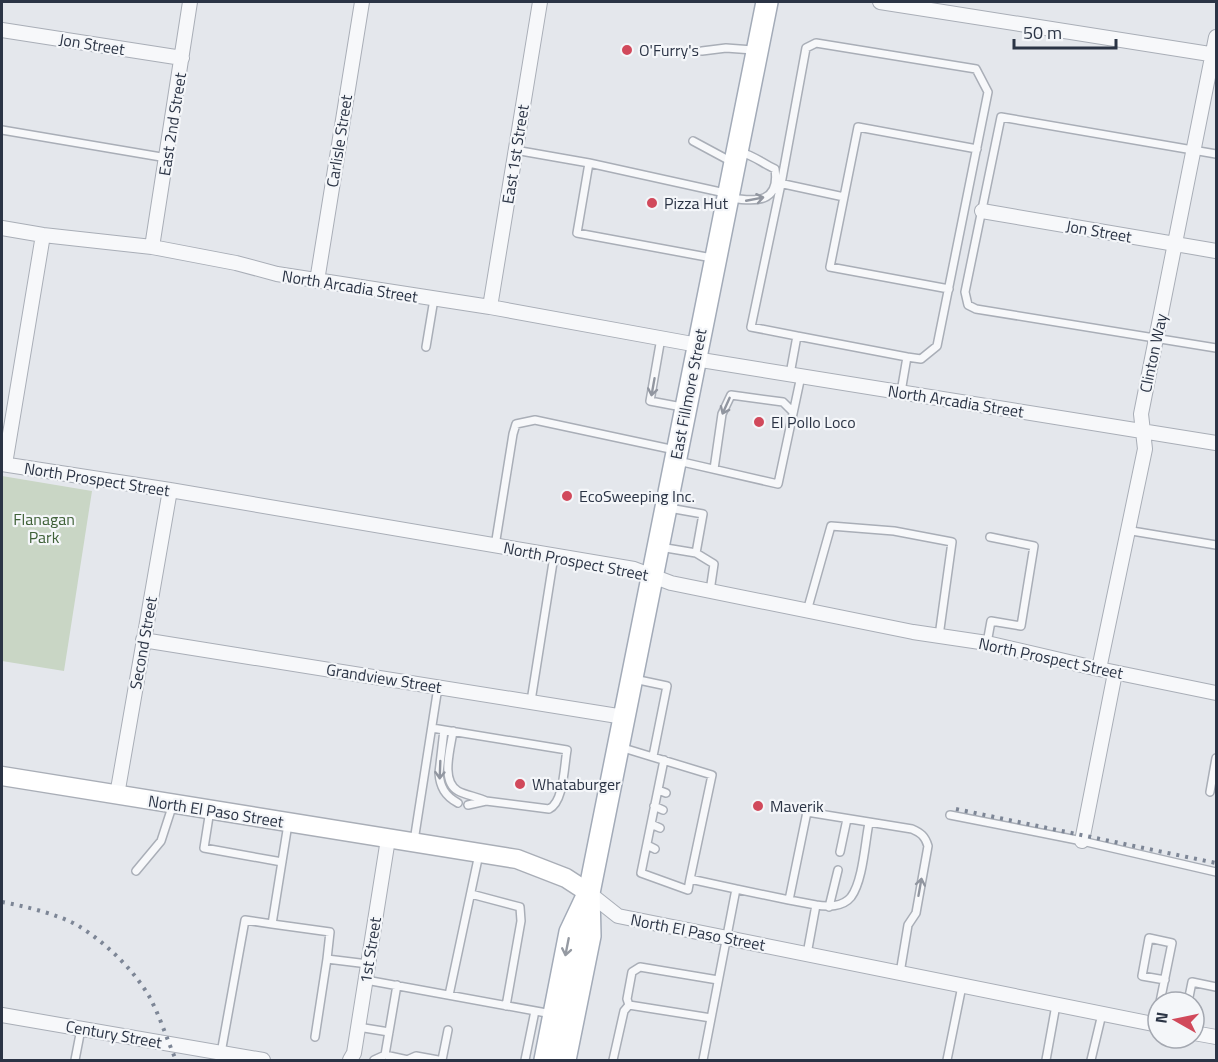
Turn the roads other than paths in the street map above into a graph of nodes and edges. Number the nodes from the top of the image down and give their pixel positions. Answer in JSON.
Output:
{"nodes":[{"id":1,"x":190,"y":2,"type":"edge"},
{"id":2,"x":362,"y":2,"type":"edge"},
{"id":3,"x":540,"y":2,"type":"edge"},
{"id":4,"x":767,"y":2,"type":"edge"},
{"id":5,"x":880,"y":2,"type":"edge"},
{"id":6,"x":2,"y":30,"type":"edge"},
{"id":7,"x":1216,"y":37,"type":"edge"},
{"id":8,"x":702,"y":51,"type":"dead end"},
{"id":9,"x":758,"y":51,"type":"junction"},
{"id":10,"x":1215,"y":55,"type":"edge"},
{"id":11,"x":182,"y":58,"type":"junction"},
{"id":12,"x":2,"y":130,"type":"edge"},
{"id":13,"x":693,"y":141,"type":"dead end"},
{"id":14,"x":977,"y":148,"type":"junction"},
{"id":15,"x":515,"y":150,"type":"junction"},
{"id":16,"x":1194,"y":150,"type":"junction"},
{"id":17,"x":1216,"y":154,"type":"edge"},
{"id":18,"x":736,"y":157,"type":"junction"},
{"id":19,"x":167,"y":158,"type":"junction"},
{"id":20,"x":589,"y":163,"type":"junction"},
{"id":21,"x":779,"y":183,"type":"junction"},
{"id":22,"x":728,"y":195,"type":"junction"},
{"id":23,"x":844,"y":197,"type":"junction"},
{"id":24,"x":982,"y":211,"type":"junction"},
{"id":25,"x":2,"y":228,"type":"edge"},
{"id":26,"x":43,"y":235,"type":"junction"},
{"id":27,"x":1175,"y":244,"type":"junction"},
{"id":28,"x":152,"y":247,"type":"junction"},
{"id":29,"x":1216,"y":251,"type":"edge"},
{"id":30,"x":715,"y":259,"type":"junction"},
{"id":31,"x":317,"y":281,"type":"junction"},
{"id":32,"x":949,"y":289,"type":"junction"},
{"id":33,"x":434,"y":299,"type":"junction"},
{"id":34,"x":490,"y":307,"type":"junction"},
{"id":35,"x":797,"y":336,"type":"junction"},
{"id":36,"x":661,"y":338,"type":"junction"},
{"id":37,"x":1156,"y":339,"type":"junction"},
{"id":38,"x":426,"y":347,"type":"dead end"},
{"id":39,"x":1216,"y":348,"type":"edge"},
{"id":40,"x":697,"y":352,"type":"junction"},
{"id":41,"x":907,"y":357,"type":"junction"},
{"id":42,"x":795,"y":375,"type":"junction"},
{"id":43,"x":901,"y":392,"type":"junction"},
{"id":44,"x":686,"y":408,"type":"junction"},
{"id":45,"x":793,"y":412,"type":"junction"},
{"id":46,"x":1143,"y":431,"type":"junction"},
{"id":47,"x":1216,"y":443,"type":"edge"},
{"id":48,"x":676,"y":456,"type":"junction"},
{"id":49,"x":3,"y":464,"type":"edge"},
{"id":50,"x":714,"y":469,"type":"junction"},
{"id":51,"x":170,"y":490,"type":"junction"},
{"id":52,"x":666,"y":508,"type":"junction"},
{"id":53,"x":1126,"y":530,"type":"junction"},
{"id":54,"x":990,"y":537,"type":"dead end"},
{"id":55,"x":1216,"y":544,"type":"edge"},
{"id":56,"x":495,"y":546,"type":"junction"},
{"id":57,"x":658,"y":546,"type":"junction"},
{"id":58,"x":696,"y":553,"type":"junction"},
{"id":59,"x":554,"y":556,"type":"junction"},
{"id":60,"x":652,"y":575,"type":"junction"},
{"id":61,"x":710,"y":591,"type":"junction"},
{"id":62,"x":807,"y":611,"type":"junction"},
{"id":63,"x":939,"y":636,"type":"junction"},
{"id":64,"x":143,"y":640,"type":"junction"},
{"id":65,"x":987,"y":643,"type":"junction"},
{"id":66,"x":1099,"y":669,"type":"junction"},
{"id":67,"x":1115,"y":672,"type":"junction"},
{"id":68,"x":632,"y":678,"type":"junction"},
{"id":69,"x":438,"y":687,"type":"junction"},
{"id":70,"x":1216,"y":693,"type":"edge"},
{"id":71,"x":531,"y":701,"type":"junction"},
{"id":72,"x":624,"y":717,"type":"junction"},
{"id":73,"x":432,"y":728,"type":"junction"},
{"id":74,"x":444,"y":730,"type":"junction"},
{"id":75,"x":453,"y":731,"type":"junction"},
{"id":76,"x":618,"y":746,"type":"junction"},
{"id":77,"x":653,"y":756,"type":"junction"},
{"id":78,"x":1216,"y":758,"type":"edge"},
{"id":79,"x":664,"y":760,"type":"junction"},
{"id":80,"x":2,"y":776,"type":"edge"},
{"id":81,"x":658,"y":790,"type":"junction"},
{"id":82,"x":1210,"y":792,"type":"dead end"},
{"id":83,"x":666,"y":793,"type":"dead end"},
{"id":84,"x":117,"y":795,"type":"junction"},
{"id":85,"x":486,"y":801,"type":"junction"},
{"id":86,"x":458,"y":803,"type":"dead end"},
{"id":87,"x":173,"y":804,"type":"junction"},
{"id":88,"x":468,"y":805,"type":"dead end"},
{"id":89,"x":654,"y":806,"type":"junction"},
{"id":90,"x":697,"y":807,"type":"dead end"},
{"id":91,"x":210,"y":810,"type":"junction"},
{"id":92,"x":663,"y":810,"type":"dead end"},
{"id":93,"x":704,"y":810,"type":"junction"},
{"id":94,"x":950,"y":815,"type":"dead end"},
{"id":95,"x":847,"y":819,"type":"junction"},
{"id":96,"x":288,"y":823,"type":"junction"},
{"id":97,"x":693,"y":823,"type":"dead end"},
{"id":98,"x":869,"y":823,"type":"junction"},
{"id":99,"x":651,"y":824,"type":"junction"},
{"id":100,"x":701,"y":827,"type":"junction"},
{"id":101,"x":660,"y":828,"type":"dead end"},
{"id":102,"x":388,"y":839,"type":"junction"},
{"id":103,"x":1082,"y":841,"type":"junction"},
{"id":104,"x":689,"y":842,"type":"dead end"},
{"id":105,"x":414,"y":843,"type":"junction"},
{"id":106,"x":647,"y":845,"type":"junction"},
{"id":107,"x":697,"y":845,"type":"junction"},
{"id":108,"x":655,"y":849,"type":"dead end"},
{"id":109,"x":840,"y":852,"type":"dead end"},
{"id":110,"x":479,"y":854,"type":"junction"},
{"id":111,"x":282,"y":862,"type":"junction"},
{"id":112,"x":685,"y":863,"type":"dead end"},
{"id":113,"x":693,"y":867,"type":"junction"},
{"id":114,"x":838,"y":870,"type":"dead end"},
{"id":115,"x":136,"y":871,"type":"dead end"},
{"id":116,"x":1216,"y":872,"type":"edge"},
{"id":117,"x":690,"y":879,"type":"junction"},
{"id":118,"x":736,"y":889,"type":"junction"},
{"id":119,"x":589,"y":893,"type":"junction"},
{"id":120,"x":471,"y":894,"type":"junction"},
{"id":121,"x":789,"y":900,"type":"junction"},
{"id":122,"x":816,"y":905,"type":"junction"},
{"id":123,"x":829,"y":907,"type":"junction"},
{"id":124,"x":272,"y":924,"type":"junction"},
{"id":125,"x":726,"y":938,"type":"junction"},
{"id":126,"x":807,"y":954,"type":"junction"},
{"id":127,"x":327,"y":959,"type":"junction"},
{"id":128,"x":368,"y":964,"type":"junction"},
{"id":129,"x":900,"y":973,"type":"junction"},
{"id":130,"x":366,"y":980,"type":"junction"},
{"id":131,"x":718,"y":980,"type":"junction"},
{"id":132,"x":1165,"y":980,"type":"junction"},
{"id":133,"x":397,"y":986,"type":"junction"},
{"id":134,"x":962,"y":986,"type":"junction"},
{"id":135,"x":1216,"y":987,"type":"edge"},
{"id":136,"x":1163,"y":990,"type":"edge"},
{"id":137,"x":1190,"y":990,"type":"edge"},
{"id":138,"x":450,"y":995,"type":"junction"},
{"id":139,"x":629,"y":1005,"type":"junction"},
{"id":140,"x":1056,"y":1005,"type":"junction"},
{"id":141,"x":506,"y":1006,"type":"junction"},
{"id":142,"x":544,"y":1013,"type":"junction"},
{"id":143,"x":1102,"y":1014,"type":"junction"},
{"id":144,"x":2,"y":1015,"type":"edge"},
{"id":145,"x":711,"y":1018,"type":"junction"},
{"id":146,"x":1146,"y":1020,"type":"edge"},
{"id":147,"x":358,"y":1028,"type":"junction"},
{"id":148,"x":81,"y":1029,"type":"junction"},
{"id":149,"x":448,"y":1029,"type":"dead end"},
{"id":150,"x":389,"y":1032,"type":"junction"},
{"id":151,"x":315,"y":1037,"type":"dead end"},
{"id":152,"x":220,"y":1053,"type":"junction"},
{"id":153,"x":197,"y":1055,"type":"edge"},
{"id":154,"x":385,"y":1055,"type":"junction"},
{"id":155,"x":352,"y":1059,"type":"edge"},
{"id":156,"x":75,"y":1060,"type":"edge"},
{"id":157,"x":258,"y":1060,"type":"edge"},
{"id":158,"x":374,"y":1060,"type":"edge"},
{"id":159,"x":408,"y":1060,"type":"edge"},
{"id":160,"x":440,"y":1060,"type":"edge"},
{"id":161,"x":525,"y":1060,"type":"edge"},
{"id":162,"x":544,"y":1060,"type":"edge"},
{"id":163,"x":565,"y":1060,"type":"edge"},
{"id":164,"x":613,"y":1060,"type":"edge"},
{"id":165,"x":703,"y":1060,"type":"edge"},
{"id":166,"x":947,"y":1060,"type":"edge"},
{"id":167,"x":1046,"y":1060,"type":"edge"},
{"id":168,"x":1091,"y":1060,"type":"edge"}],
"edges":[{"from":1,"to":11,"type":"street","name":"East 2nd Street"},
{"from":2,"to":31,"type":"street","name":"Carlisle Street"},
{"from":3,"to":15,"type":"street","name":"East 1st Street"},
{"from":4,"to":9,"type":"main road","name":"East Fillmore Street"},
{"from":5,"to":10,"type":"street"},
{"from":6,"to":11,"type":"street","name":"Jon Street"},
{"from":7,"to":10,"type":"street","name":"Clinton Way"},
{"from":8,"to":9,"type":"lane"},
{"from":9,"to":18,"type":"main road","name":"East Fillmore Street"},
{"from":10,"to":16,"type":"street","name":"Clinton Way"},
{"from":11,"to":19,"type":"street","name":"East 2nd Street"},
{"from":12,"to":19,"type":"lane"},
{"from":13,"to":18,"type":"lane"},
{"from":14,"to":21,"type":"lane"},
{"from":14,"to":23,"type":"lane"},
{"from":14,"to":32,"type":"lane"},
{"from":15,"to":20,"type":"lane"},
{"from":15,"to":34,"type":"street","name":"East 1st Street"},
{"from":16,"to":17,"type":"lane"},
{"from":16,"to":24,"type":"lane"},
{"from":16,"to":27,"type":"street","name":"Clinton Way"},
{"from":18,"to":21,"type":"lane"},
{"from":18,"to":22,"type":"main road","name":"East Fillmore Street"},
{"from":19,"to":28,"type":"street","name":"East 2nd Street"},
{"from":20,"to":22,"type":"lane"},
{"from":20,"to":30,"type":"lane"},
{"from":22,"to":21,"type":"lane","one_way":true},
{"from":21,"to":23,"type":"lane"},
{"from":21,"to":35,"type":"lane"},
{"from":22,"to":30,"type":"main road","name":"East Fillmore Street"},
{"from":23,"to":32,"type":"lane"},
{"from":24,"to":27,"type":"street","name":"Jon Street"},
{"from":24,"to":37,"type":"lane"},
{"from":25,"to":26,"type":"street","name":"North Arcadia Street"},
{"from":26,"to":28,"type":"street","name":"North Arcadia Street"},
{"from":26,"to":49,"type":"street"},
{"from":27,"to":29,"type":"street","name":"Jon Street"},
{"from":27,"to":37,"type":"street","name":"Clinton Way"},
{"from":28,"to":31,"type":"street","name":"North Arcadia Street"},
{"from":30,"to":40,"type":"main road","name":"East Fillmore Street"},
{"from":31,"to":33,"type":"street","name":"North Arcadia Street"},
{"from":32,"to":41,"type":"lane"},
{"from":33,"to":34,"type":"street","name":"North Arcadia Street"},
{"from":33,"to":38,"type":"lane"},
{"from":34,"to":36,"type":"street","name":"North Arcadia Street"},
{"from":35,"to":41,"type":"lane"},
{"from":35,"to":42,"type":"lane"},
{"from":36,"to":40,"type":"street","name":"North Arcadia Street"},
{"from":36,"to":44,"type":"lane","one_way":true},
{"from":37,"to":39,"type":"lane"},
{"from":37,"to":46,"type":"street","name":"Clinton Way"},
{"from":40,"to":42,"type":"street","name":"North Arcadia Street"},
{"from":40,"to":44,"type":"main road","name":"East Fillmore Street"},
{"from":41,"to":43,"type":"lane"},
{"from":42,"to":43,"type":"street","name":"North Arcadia Street"},
{"from":42,"to":45,"type":"lane"},
{"from":43,"to":46,"type":"street","name":"North Arcadia Street"},
{"from":44,"to":48,"type":"main road","name":"East Fillmore Street"},
{"from":45,"to":50,"type":"lane"},
{"from":45,"to":50,"type":"lane","one_way":true},
{"from":46,"to":47,"type":"street","name":"North Arcadia Street"},
{"from":46,"to":53,"type":"street","name":"Clinton Way"},
{"from":48,"to":50,"type":"lane"},
{"from":48,"to":52,"type":"main road","name":"East Fillmore Street"},
{"from":48,"to":56,"type":"lane"},
{"from":49,"to":51,"type":"street","name":"North Prospect Street"},
{"from":51,"to":56,"type":"street","name":"North Prospect Street"},
{"from":51,"to":64,"type":"street","name":"Second Street"},
{"from":52,"to":57,"type":"main road","name":"East Fillmore Street"},
{"from":52,"to":58,"type":"lane"},
{"from":53,"to":55,"type":"lane"},
{"from":53,"to":66,"type":"street","name":"Clinton Way"},
{"from":54,"to":65,"type":"lane"},
{"from":56,"to":59,"type":"street","name":"North Prospect Street"},
{"from":57,"to":58,"type":"lane"},
{"from":57,"to":60,"type":"main road","name":"East Fillmore Street"},
{"from":58,"to":61,"type":"lane"},
{"from":59,"to":60,"type":"street","name":"North Prospect Street"},
{"from":59,"to":71,"type":"lane"},
{"from":60,"to":61,"type":"street","name":"North Prospect Street"},
{"from":60,"to":68,"type":"main road","name":"East Fillmore Street"},
{"from":61,"to":62,"type":"street","name":"North Prospect Street"},
{"from":62,"to":63,"type":"street","name":"North Prospect Street"},
{"from":62,"to":63,"type":"lane"},
{"from":63,"to":65,"type":"street","name":"North Prospect Street"},
{"from":64,"to":69,"type":"street","name":"Grandview Street"},
{"from":64,"to":84,"type":"street","name":"Second Street"},
{"from":65,"to":66,"type":"street","name":"North Prospect Street"},
{"from":66,"to":67,"type":"street","name":"North Prospect Street"},
{"from":67,"to":70,"type":"street","name":"North Prospect Street"},
{"from":67,"to":103,"type":"street"},
{"from":68,"to":72,"type":"main road","name":"East Fillmore Street"},
{"from":68,"to":77,"type":"lane"},
{"from":69,"to":71,"type":"street","name":"Grandview Street"},
{"from":69,"to":73,"type":"lane"},
{"from":71,"to":72,"type":"street","name":"Grandview Street"},
{"from":72,"to":76,"type":"main road","name":"East Fillmore Street"},
{"from":73,"to":74,"type":"lane"},
{"from":73,"to":105,"type":"lane"},
{"from":74,"to":75,"type":"lane"},
{"from":74,"to":86,"type":"lane","one_way":true},
{"from":75,"to":85,"type":"lane"},
{"from":75,"to":85,"type":"lane"},
{"from":76,"to":77,"type":"lane"},
{"from":76,"to":119,"type":"main road","name":"East Fillmore Street"},
{"from":77,"to":79,"type":"lane"},
{"from":78,"to":82,"type":"lane"},
{"from":79,"to":81,"type":"lane"},
{"from":79,"to":93,"type":"lane"},
{"from":80,"to":84,"type":"street","name":"North El Paso Street"},
{"from":81,"to":83,"type":"lane"},
{"from":81,"to":89,"type":"lane"},
{"from":84,"to":87,"type":"street","name":"North El Paso Street"},
{"from":85,"to":88,"type":"lane"},
{"from":87,"to":91,"type":"street","name":"North El Paso Street"},
{"from":87,"to":115,"type":"lane"},
{"from":89,"to":92,"type":"lane"},
{"from":89,"to":99,"type":"lane"},
{"from":90,"to":93,"type":"lane"},
{"from":91,"to":96,"type":"street","name":"North El Paso Street"},
{"from":91,"to":111,"type":"lane"},
{"from":93,"to":100,"type":"lane"},
{"from":94,"to":103,"type":"lane"},
{"from":95,"to":98,"type":"lane"},
{"from":95,"to":109,"type":"lane"},
{"from":95,"to":121,"type":"lane"},
{"from":96,"to":102,"type":"street","name":"North El Paso Street"},
{"from":96,"to":111,"type":"lane"},
{"from":97,"to":100,"type":"lane"},
{"from":98,"to":123,"type":"lane"},
{"from":129,"to":98,"type":"lane","one_way":true},
{"from":99,"to":101,"type":"lane"},
{"from":99,"to":106,"type":"lane"},
{"from":100,"to":107,"type":"lane"},
{"from":102,"to":105,"type":"street","name":"North El Paso Street"},
{"from":102,"to":128,"type":"street","name":"1st Street"},
{"from":103,"to":116,"type":"lane"},
{"from":104,"to":107,"type":"lane"},
{"from":105,"to":110,"type":"street","name":"North El Paso Street"},
{"from":106,"to":108,"type":"lane"},
{"from":106,"to":117,"type":"lane"},
{"from":107,"to":113,"type":"lane"},
{"from":110,"to":119,"type":"street","name":"North El Paso Street"},
{"from":110,"to":120,"type":"lane"},
{"from":111,"to":124,"type":"lane"},
{"from":112,"to":113,"type":"lane"},
{"from":113,"to":117,"type":"lane"},
{"from":114,"to":123,"type":"lane"},
{"from":117,"to":118,"type":"lane"},
{"from":118,"to":121,"type":"lane"},
{"from":118,"to":125,"type":"lane"},
{"from":119,"to":125,"type":"street","name":"North El Paso Street"},
{"from":119,"to":142,"type":"main road","name":"East Fillmore Street","one_way":true},
{"from":119,"to":163,"type":"main road","name":"East Fillmore Street"},
{"from":120,"to":138,"type":"lane"},
{"from":120,"to":141,"type":"lane"},
{"from":121,"to":122,"type":"lane"},
{"from":122,"to":123,"type":"lane"},
{"from":122,"to":126,"type":"lane"},
{"from":124,"to":127,"type":"lane"},
{"from":124,"to":152,"type":"lane"},
{"from":125,"to":126,"type":"street","name":"North El Paso Street"},
{"from":125,"to":131,"type":"lane"},
{"from":126,"to":129,"type":"street","name":"North El Paso Street"},
{"from":127,"to":128,"type":"lane"},
{"from":127,"to":151,"type":"lane"},
{"from":128,"to":130,"type":"street","name":"1st Street"},
{"from":129,"to":134,"type":"street","name":"North El Paso Street"},
{"from":130,"to":133,"type":"lane"},
{"from":130,"to":147,"type":"street","name":"1st Street"},
{"from":131,"to":139,"type":"lane"},
{"from":131,"to":145,"type":"lane"},
{"from":132,"to":132,"type":"lane"},
{"from":132,"to":136,"type":"lane"},
{"from":133,"to":138,"type":"lane"},
{"from":133,"to":150,"type":"lane"},
{"from":134,"to":140,"type":"street","name":"North El Paso Street"},
{"from":134,"to":166,"type":"lane"},
{"from":135,"to":137,"type":"lane"},
{"from":138,"to":141,"type":"lane"},
{"from":139,"to":145,"type":"lane"},
{"from":139,"to":164,"type":"lane"},
{"from":140,"to":143,"type":"street","name":"North El Paso Street"},
{"from":140,"to":167,"type":"lane"},
{"from":141,"to":142,"type":"lane"},
{"from":142,"to":161,"type":"lane"},
{"from":142,"to":162,"type":"main road","name":"East Fillmore Street"},
{"from":143,"to":146,"type":"street","name":"North El Paso Street"},
{"from":143,"to":168,"type":"lane"},
{"from":144,"to":148,"type":"street","name":"Century Street"},
{"from":145,"to":165,"type":"lane"},
{"from":147,"to":150,"type":"lane"},
{"from":147,"to":155,"type":"street","name":"1st Street"},
{"from":148,"to":153,"type":"street","name":"Century Street"},
{"from":148,"to":156,"type":"lane"},
{"from":149,"to":160,"type":"lane"},
{"from":150,"to":154,"type":"lane"},
{"from":152,"to":153,"type":"street","name":"Century Street"},
{"from":152,"to":157,"type":"street","name":"Century Street"},
{"from":154,"to":158,"type":"lane"},
{"from":154,"to":159,"type":"lane"},
{"from":159,"to":160,"type":"lane"}]}
